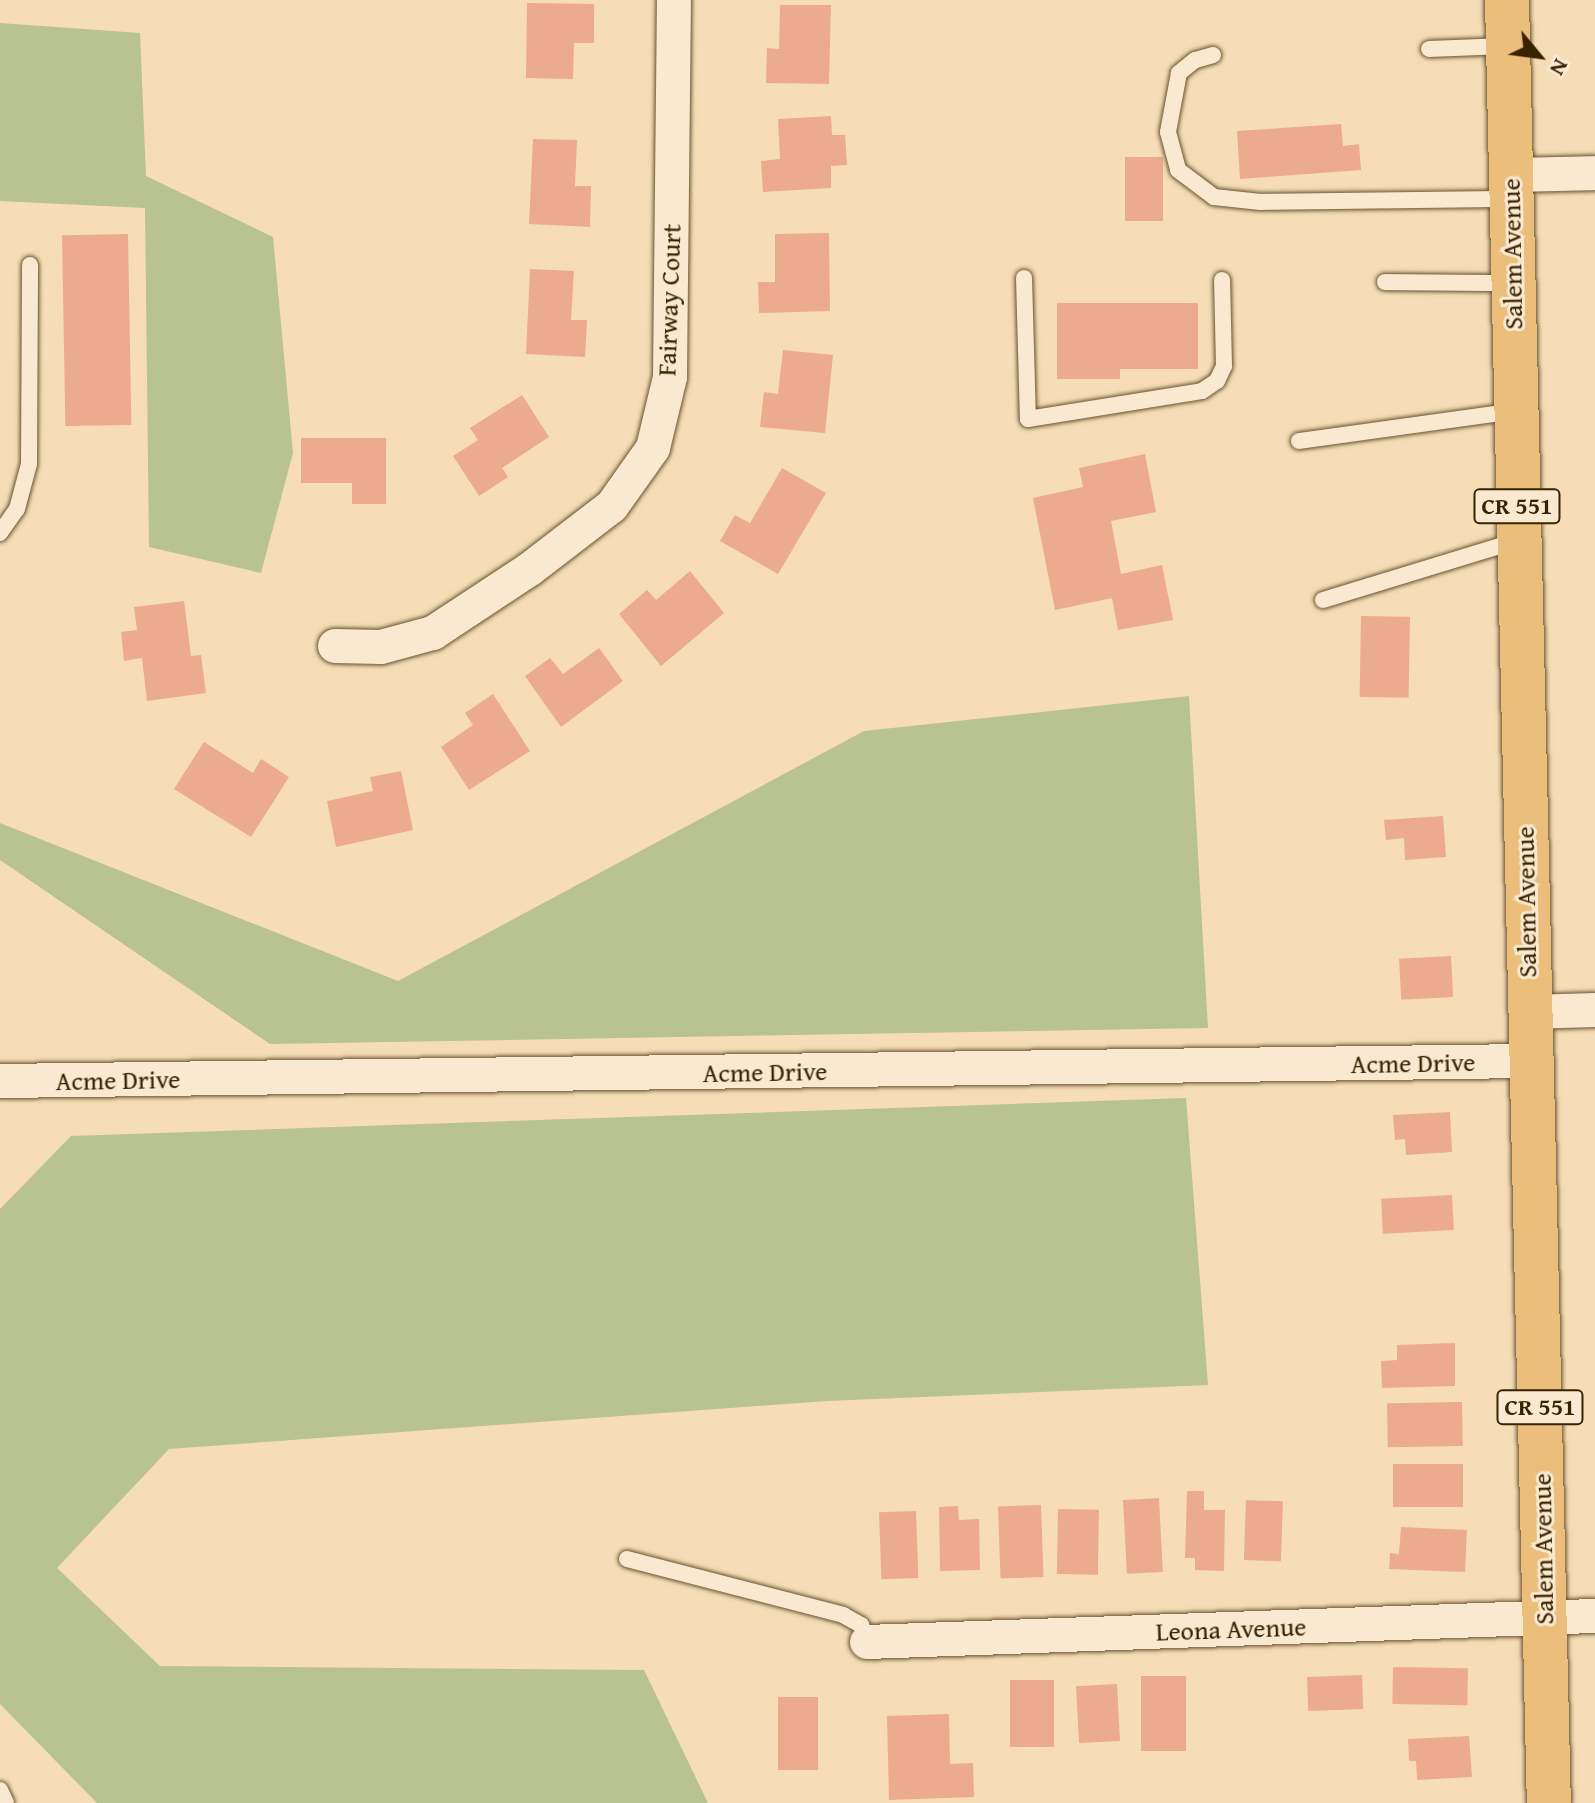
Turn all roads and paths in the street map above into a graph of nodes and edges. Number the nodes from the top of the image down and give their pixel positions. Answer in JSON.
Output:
{"nodes":[{"id":1,"x":674,"y":0,"type":"edge"},
{"id":2,"x":1507,"y":0,"type":"edge"},
{"id":3,"x":1508,"y":46,"type":"junction"},
{"id":4,"x":1429,"y":49,"type":"dead end"},
{"id":5,"x":1213,"y":55,"type":"dead end"},
{"id":6,"x":1595,"y":173,"type":"edge"},
{"id":7,"x":1511,"y":187,"type":"junction"},
{"id":8,"x":30,"y":265,"type":"dead end"},
{"id":9,"x":1024,"y":278,"type":"dead end"},
{"id":10,"x":1222,"y":280,"type":"dead end"},
{"id":11,"x":1385,"y":282,"type":"dead end"},
{"id":12,"x":1513,"y":283,"type":"junction"},
{"id":13,"x":1514,"y":411,"type":"junction"},
{"id":14,"x":1299,"y":441,"type":"dead end"},
{"id":15,"x":0,"y":533,"type":"edge"},
{"id":16,"x":1518,"y":540,"type":"junction"},
{"id":17,"x":1323,"y":600,"type":"dead end"},
{"id":18,"x":335,"y":646,"type":"dead end"},
{"id":19,"x":1595,"y":1010,"type":"edge"},
{"id":20,"x":1528,"y":1012,"type":"junction"},
{"id":21,"x":1531,"y":1061,"type":"junction"},
{"id":22,"x":0,"y":1081,"type":"edge"},
{"id":23,"x":627,"y":1559,"type":"dead end"},
{"id":24,"x":1595,"y":1616,"type":"edge"},
{"id":25,"x":1545,"y":1619,"type":"junction"},
{"id":26,"x":867,"y":1642,"type":"joint"},
{"id":27,"x":0,"y":1790,"type":"edge"},
{"id":28,"x":6,"y":1803,"type":"edge"},
{"id":29,"x":1549,"y":1803,"type":"edge"}],
"edges":[{"from":1,"to":18,"type":"street","name":"Fairway Court"},
{"from":2,"to":3,"type":"main road","name":"Salem Avenue","number":"CR 551"},
{"from":3,"to":4,"type":"lane"},
{"from":3,"to":7,"type":"main road","name":"Salem Avenue","number":"CR 551"},
{"from":5,"to":7,"type":"lane"},
{"from":6,"to":7,"type":"street"},
{"from":7,"to":12,"type":"main road","name":"Salem Avenue","number":"CR 551"},
{"from":8,"to":15,"type":"lane"},
{"from":9,"to":10,"type":"lane"},
{"from":11,"to":12,"type":"lane"},
{"from":12,"to":13,"type":"main road","name":"Salem Avenue","number":"CR 551"},
{"from":13,"to":14,"type":"lane"},
{"from":13,"to":16,"type":"main road","name":"Salem Avenue","number":"CR 551"},
{"from":16,"to":17,"type":"lane"},
{"from":16,"to":20,"type":"main road","name":"Salem Avenue","number":"CR 551"},
{"from":19,"to":20,"type":"street"},
{"from":20,"to":21,"type":"main road","name":"Salem Avenue","number":"CR 551"},
{"from":21,"to":22,"type":"street","name":"Acme Drive"},
{"from":21,"to":25,"type":"main road","name":"Salem Avenue","number":"CR 551"},
{"from":23,"to":26,"type":"lane"},
{"from":24,"to":25,"type":"street","name":"Leona Avenue"},
{"from":25,"to":26,"type":"street","name":"Leona Avenue"},
{"from":25,"to":29,"type":"main road","name":"Salem Avenue","number":"CR 551"},
{"from":27,"to":28,"type":"lane"}]}
